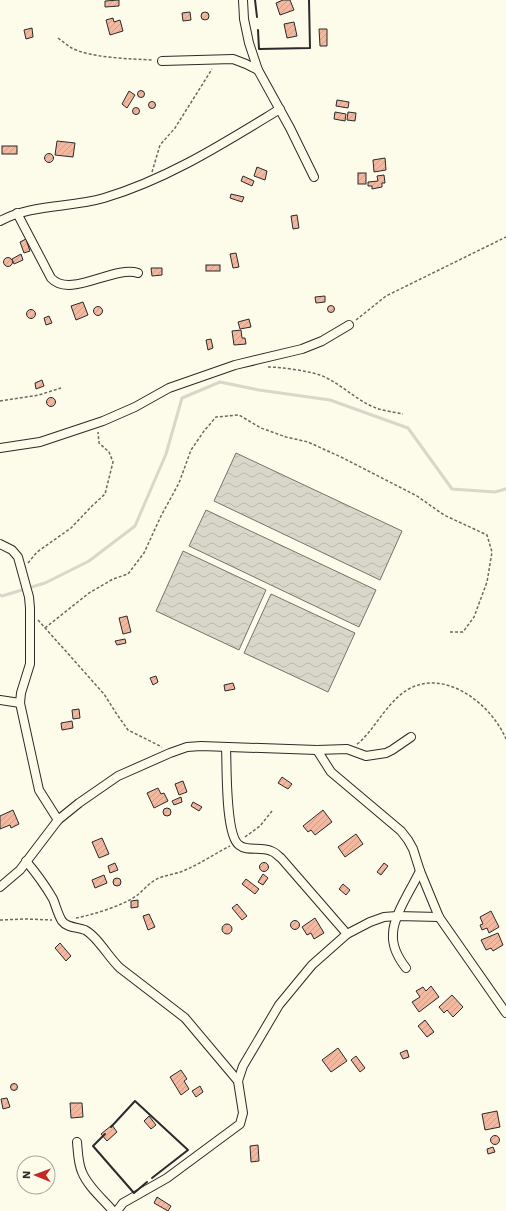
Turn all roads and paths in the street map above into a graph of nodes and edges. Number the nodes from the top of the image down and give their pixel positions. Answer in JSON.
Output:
{"nodes":[{"id":1,"x":242,"y":0,"type":"edge"},
{"id":2,"x":58,"y":38,"type":"dead end"},
{"id":3,"x":218,"y":59,"type":"junction"},
{"id":4,"x":162,"y":61,"type":"joint"},
{"id":5,"x":258,"y":70,"type":"junction"},
{"id":6,"x":280,"y":109,"type":"junction"},
{"id":7,"x":314,"y":177,"type":"dead end"},
{"id":8,"x":149,"y":182,"type":"junction"},
{"id":9,"x":17,"y":214,"type":"junction"},
{"id":10,"x":0,"y":221,"type":"edge"},
{"id":11,"x":506,"y":237,"type":"edge"},
{"id":12,"x":138,"y":273,"type":"dead end"},
{"id":13,"x":349,"y":325,"type":"joint"},
{"id":14,"x":263,"y":366,"type":"dead end"},
{"id":15,"x":61,"y":388,"type":"dead end"},
{"id":16,"x":0,"y":401,"type":"edge"},
{"id":17,"x":403,"y":414,"type":"dead end"},
{"id":18,"x":103,"y":422,"type":"junction"},
{"id":19,"x":0,"y":448,"type":"edge"},
{"id":20,"x":0,"y":544,"type":"edge"},
{"id":21,"x":22,"y":571,"type":"junction"},
{"id":22,"x":30,"y":608,"type":"junction"},
{"id":23,"x":45,"y":628,"type":"junction"},
{"id":24,"x":450,"y":632,"type":"dead end"},
{"id":25,"x":0,"y":700,"type":"edge"},
{"id":26,"x":20,"y":703,"type":"junction"},
{"id":27,"x":411,"y":737,"type":"dead end"},
{"id":28,"x":506,"y":739,"type":"edge"},
{"id":29,"x":226,"y":746,"type":"junction"},
{"id":30,"x":347,"y":749,"type":"junction"},
{"id":31,"x":317,"y":750,"type":"junction"},
{"id":32,"x":170,"y":753,"type":"junction"},
{"id":33,"x":272,"y":811,"type":"dead end"},
{"id":34,"x":58,"y":820,"type":"junction"},
{"id":35,"x":236,"y":843,"type":"junction"},
{"id":36,"x":26,"y":861,"type":"junction"},
{"id":37,"x":420,"y":871,"type":"junction"},
{"id":38,"x":0,"y":887,"type":"edge"},
{"id":39,"x":397,"y":916,"type":"junction"},
{"id":40,"x":439,"y":917,"type":"junction"},
{"id":41,"x":0,"y":920,"type":"edge"},
{"id":42,"x":62,"y":921,"type":"junction"},
{"id":43,"x":347,"y":934,"type":"junction"},
{"id":44,"x":406,"y":968,"type":"dead end"},
{"id":45,"x":506,"y":1013,"type":"edge"},
{"id":46,"x":238,"y":1081,"type":"junction"},
{"id":47,"x":76,"y":1142,"type":"dead end"},
{"id":48,"x":113,"y":1211,"type":"edge"},
{"id":49,"x":117,"y":1211,"type":"edge"}],
"edges":[{"from":1,"to":5,"type":"street"},
{"from":2,"to":4,"type":"path"},
{"from":3,"to":4,"type":"street"},
{"from":3,"to":5,"type":"street"},
{"from":3,"to":8,"type":"path"},
{"from":5,"to":6,"type":"street"},
{"from":6,"to":7,"type":"street"},
{"from":6,"to":8,"type":"street"},
{"from":8,"to":9,"type":"street"},
{"from":9,"to":10,"type":"street"},
{"from":9,"to":12,"type":"street"},
{"from":11,"to":13,"type":"path"},
{"from":13,"to":18,"type":"street"},
{"from":14,"to":17,"type":"path"},
{"from":15,"to":16,"type":"path"},
{"from":18,"to":19,"type":"street"},
{"from":18,"to":21,"type":"path"},
{"from":20,"to":21,"type":"street"},
{"from":21,"to":22,"type":"street"},
{"from":22,"to":23,"type":"path"},
{"from":22,"to":26,"type":"street"},
{"from":23,"to":24,"type":"path"},
{"from":23,"to":32,"type":"path"},
{"from":25,"to":26,"type":"street"},
{"from":26,"to":34,"type":"street"},
{"from":27,"to":30,"type":"street"},
{"from":28,"to":30,"type":"path"},
{"from":29,"to":31,"type":"street"},
{"from":29,"to":32,"type":"street"},
{"from":29,"to":35,"type":"street"},
{"from":30,"to":31,"type":"street"},
{"from":31,"to":37,"type":"street"},
{"from":32,"to":34,"type":"street"},
{"from":33,"to":35,"type":"path"},
{"from":34,"to":36,"type":"street"},
{"from":35,"to":42,"type":"path"},
{"from":35,"to":43,"type":"street"},
{"from":36,"to":38,"type":"street"},
{"from":36,"to":42,"type":"street"},
{"from":37,"to":39,"type":"street"},
{"from":37,"to":40,"type":"street"},
{"from":39,"to":40,"type":"street"},
{"from":39,"to":43,"type":"street"},
{"from":39,"to":44,"type":"street"},
{"from":40,"to":45,"type":"street"},
{"from":41,"to":42,"type":"path"},
{"from":42,"to":46,"type":"street"},
{"from":43,"to":46,"type":"street"},
{"from":46,"to":49,"type":"street"},
{"from":47,"to":48,"type":"street"}]}
